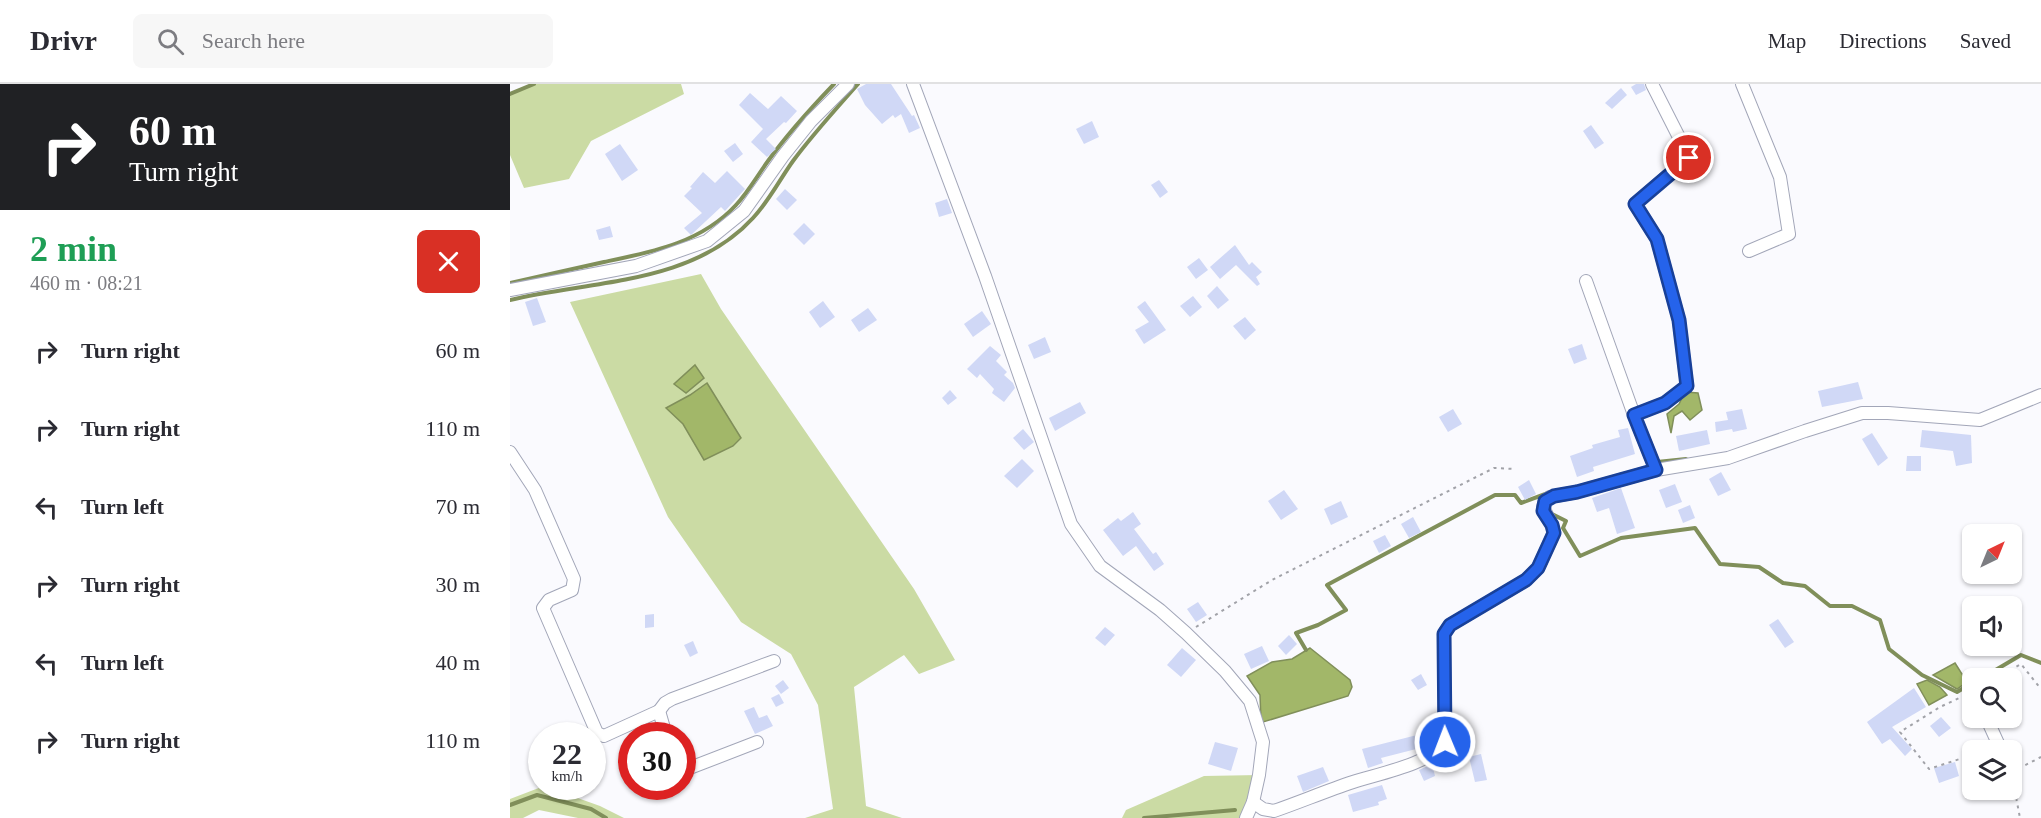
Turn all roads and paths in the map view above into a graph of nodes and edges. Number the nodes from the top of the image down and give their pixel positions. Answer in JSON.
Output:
{"nodes":[{"id":1,"x":848,"y":84,"type":"edge"},
{"id":2,"x":913,"y":84,"type":"edge"},
{"id":3,"x":1652,"y":84,"type":"edge"},
{"id":4,"x":1742,"y":84,"type":"edge"},
{"id":5,"x":1749,"y":251,"type":"dead end"},
{"id":6,"x":1586,"y":280,"type":"dead end"},
{"id":7,"x":510,"y":290,"type":"edge"},
{"id":8,"x":2041,"y":395,"type":"edge"},
{"id":9,"x":1634,"y":415,"type":"junction"},
{"id":10,"x":510,"y":452,"type":"edge"},
{"id":11,"x":1515,"y":469,"type":"dead end"},
{"id":12,"x":1656,"y":470,"type":"junction"},
{"id":13,"x":1186,"y":633,"type":"junction"},
{"id":14,"x":774,"y":661,"type":"dead end"},
{"id":15,"x":2014,"y":668,"type":"edge"},
{"id":16,"x":2041,"y":689,"type":"edge"},
{"id":17,"x":1962,"y":697,"type":"edge"},
{"id":18,"x":659,"y":711,"type":"junction"},
{"id":19,"x":662,"y":722,"type":"edge"},
{"id":20,"x":756,"y":742,"type":"dead end"},
{"id":21,"x":2041,"y":757,"type":"edge"},
{"id":22,"x":1962,"y":758,"type":"edge"},
{"id":23,"x":696,"y":766,"type":"edge"},
{"id":24,"x":2022,"y":767,"type":"edge"},
{"id":25,"x":2017,"y":800,"type":"edge"},
{"id":26,"x":1253,"y":802,"type":"junction"},
{"id":27,"x":1246,"y":818,"type":"edge"},
{"id":28,"x":2020,"y":818,"type":"edge"}],
"edges":[{"from":1,"to":7,"type":"street"},
{"from":2,"to":13,"type":"street"},
{"from":3,"to":9,"type":"street"},
{"from":4,"to":5,"type":"street"},
{"from":6,"to":9,"type":"street"},
{"from":8,"to":12,"type":"street"},
{"from":9,"to":12,"type":"street"},
{"from":10,"to":18,"type":"street"},
{"from":11,"to":13,"type":"path"},
{"from":12,"to":26,"type":"street"},
{"from":13,"to":26,"type":"street"},
{"from":14,"to":18,"type":"street"},
{"from":15,"to":16,"type":"path"},
{"from":17,"to":22,"type":"path"},
{"from":18,"to":19,"type":"street"},
{"from":20,"to":23,"type":"street"},
{"from":21,"to":24,"type":"path"},
{"from":25,"to":28,"type":"path"},
{"from":26,"to":27,"type":"street"}]}
